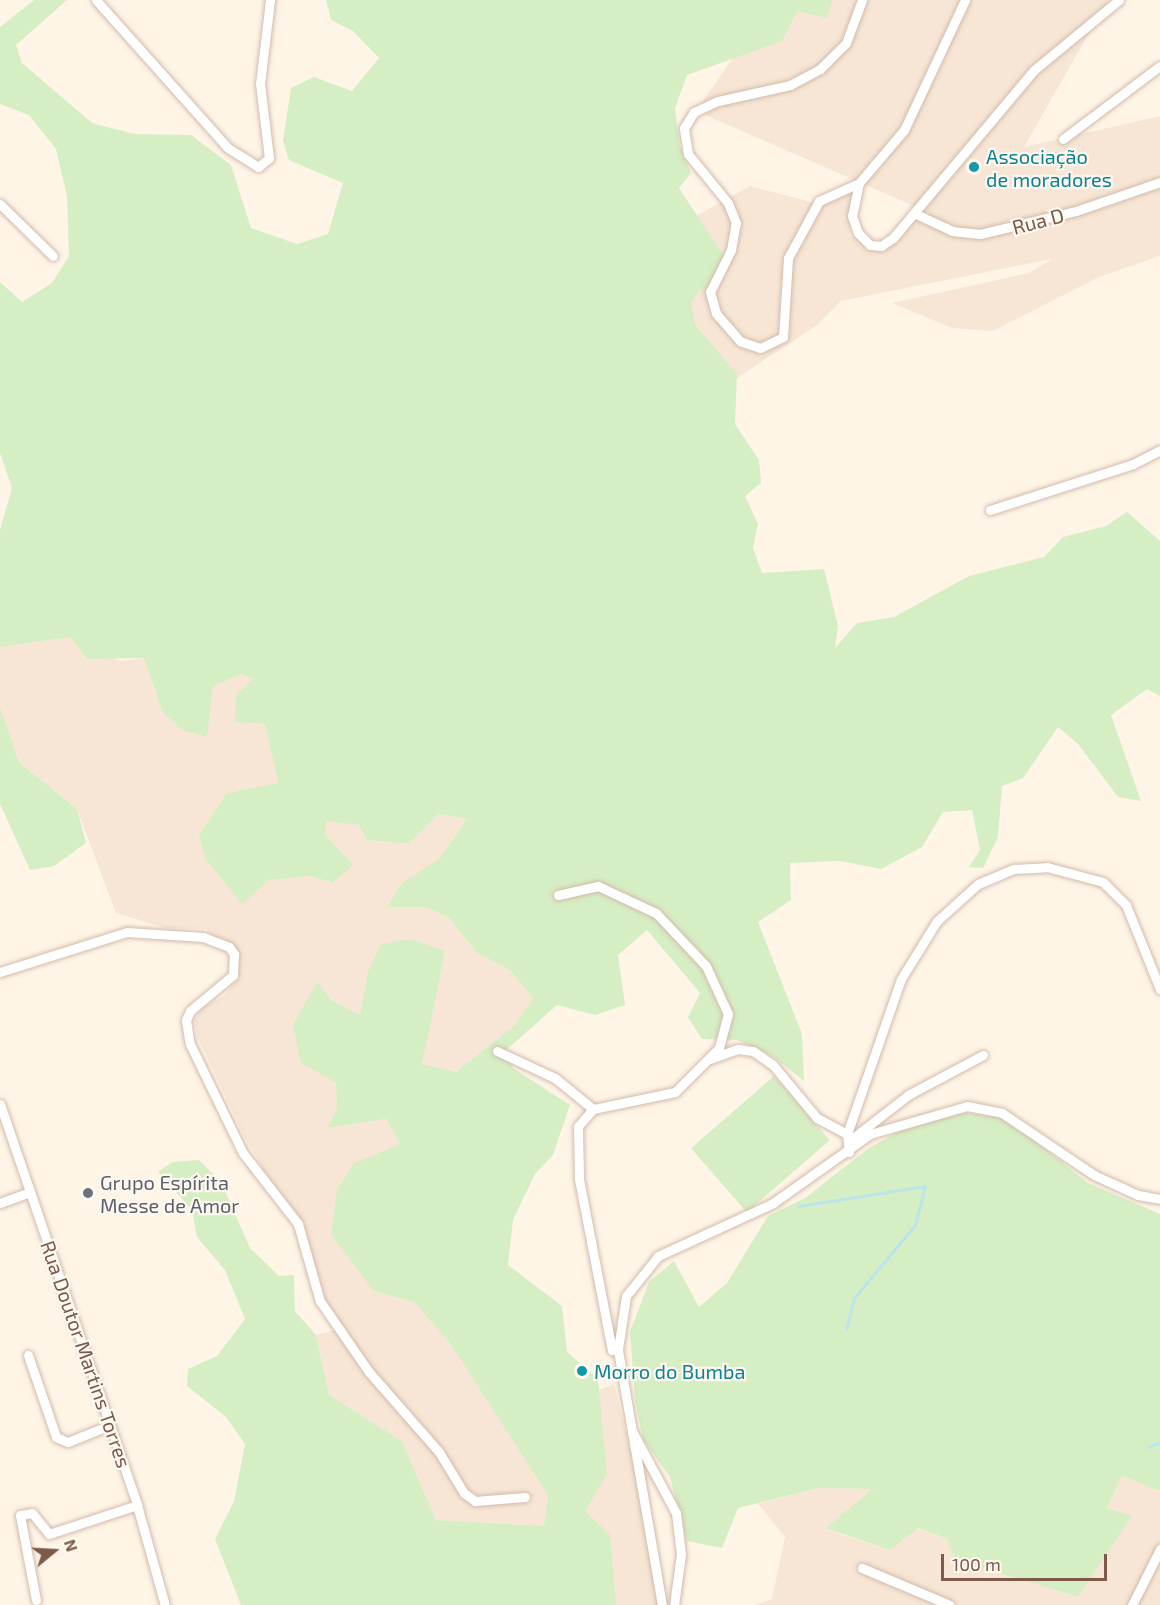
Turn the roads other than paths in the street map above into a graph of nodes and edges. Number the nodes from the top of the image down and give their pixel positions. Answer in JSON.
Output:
{"nodes":[{"id":1,"x":96,"y":0,"type":"edge"},
{"id":2,"x":270,"y":0,"type":"edge"},
{"id":3,"x":862,"y":0,"type":"edge"},
{"id":4,"x":965,"y":0,"type":"edge"},
{"id":5,"x":1119,"y":0,"type":"edge"},
{"id":6,"x":1160,"y":66,"type":"edge"},
{"id":7,"x":1063,"y":139,"type":"dead end"},
{"id":8,"x":1160,"y":182,"type":"edge"},
{"id":9,"x":859,"y":183,"type":"junction"},
{"id":10,"x":0,"y":204,"type":"edge"},
{"id":11,"x":916,"y":214,"type":"junction"},
{"id":12,"x":53,"y":256,"type":"dead end"},
{"id":13,"x":1160,"y":450,"type":"edge"},
{"id":14,"x":990,"y":510,"type":"dead end"},
{"id":15,"x":558,"y":895,"type":"dead end"},
{"id":16,"x":0,"y":972,"type":"edge"},
{"id":17,"x":1160,"y":989,"type":"edge"},
{"id":18,"x":496,"y":1051,"type":"dead end"},
{"id":19,"x":983,"y":1055,"type":"dead end"},
{"id":20,"x":711,"y":1059,"type":"junction"},
{"id":21,"x":0,"y":1104,"type":"edge"},
{"id":22,"x":593,"y":1109,"type":"junction"},
{"id":23,"x":848,"y":1137,"type":"junction"},
{"id":24,"x":849,"y":1152,"type":"junction"},
{"id":25,"x":30,"y":1192,"type":"junction"},
{"id":26,"x":1160,"y":1198,"type":"edge"},
{"id":27,"x":0,"y":1203,"type":"edge"},
{"id":28,"x":618,"y":1349,"type":"junction"},
{"id":29,"x":28,"y":1355,"type":"dead end"},
{"id":30,"x":625,"y":1415,"type":"junction"},
{"id":31,"x":110,"y":1425,"type":"junction"},
{"id":32,"x":525,"y":1497,"type":"dead end"},
{"id":33,"x":137,"y":1505,"type":"junction"},
{"id":34,"x":1160,"y":1549,"type":"edge"},
{"id":35,"x":862,"y":1568,"type":"dead end"},
{"id":36,"x":36,"y":1599,"type":"dead end"},
{"id":37,"x":165,"y":1605,"type":"edge"},
{"id":38,"x":662,"y":1605,"type":"edge"},
{"id":39,"x":674,"y":1605,"type":"edge"},
{"id":40,"x":950,"y":1605,"type":"edge"},
{"id":41,"x":1132,"y":1605,"type":"edge"}],
"edges":[{"from":1,"to":2,"type":"street"},
{"from":3,"to":9,"type":"street"},
{"from":4,"to":9,"type":"street"},
{"from":5,"to":11,"type":"street"},
{"from":6,"to":7,"type":"street"},
{"from":8,"to":11,"type":"street","name":"Rua D"},
{"from":9,"to":11,"type":"street"},
{"from":10,"to":12,"type":"street"},
{"from":13,"to":14,"type":"street"},
{"from":15,"to":20,"type":"street"},
{"from":16,"to":32,"type":"street"},
{"from":17,"to":23,"type":"street"},
{"from":18,"to":22,"type":"street"},
{"from":19,"to":23,"type":"street"},
{"from":20,"to":22,"type":"street"},
{"from":20,"to":23,"type":"street"},
{"from":21,"to":25,"type":"street","name":"Rua Doutor Martins Torres"},
{"from":22,"to":28,"type":"street"},
{"from":23,"to":24,"type":"street"},
{"from":24,"to":26,"type":"street"},
{"from":24,"to":28,"type":"street"},
{"from":25,"to":27,"type":"street"},
{"from":25,"to":31,"type":"street","name":"Rua Doutor Martins Torres"},
{"from":28,"to":30,"type":"street"},
{"from":29,"to":31,"type":"street"},
{"from":30,"to":38,"type":"street"},
{"from":30,"to":39,"type":"street"},
{"from":31,"to":33,"type":"street","name":"Rua Doutor Martins Torres"},
{"from":33,"to":36,"type":"street"},
{"from":33,"to":37,"type":"street","name":"Rua Doutor Martins Torres"},
{"from":34,"to":41,"type":"street"},
{"from":35,"to":40,"type":"street"}]}
